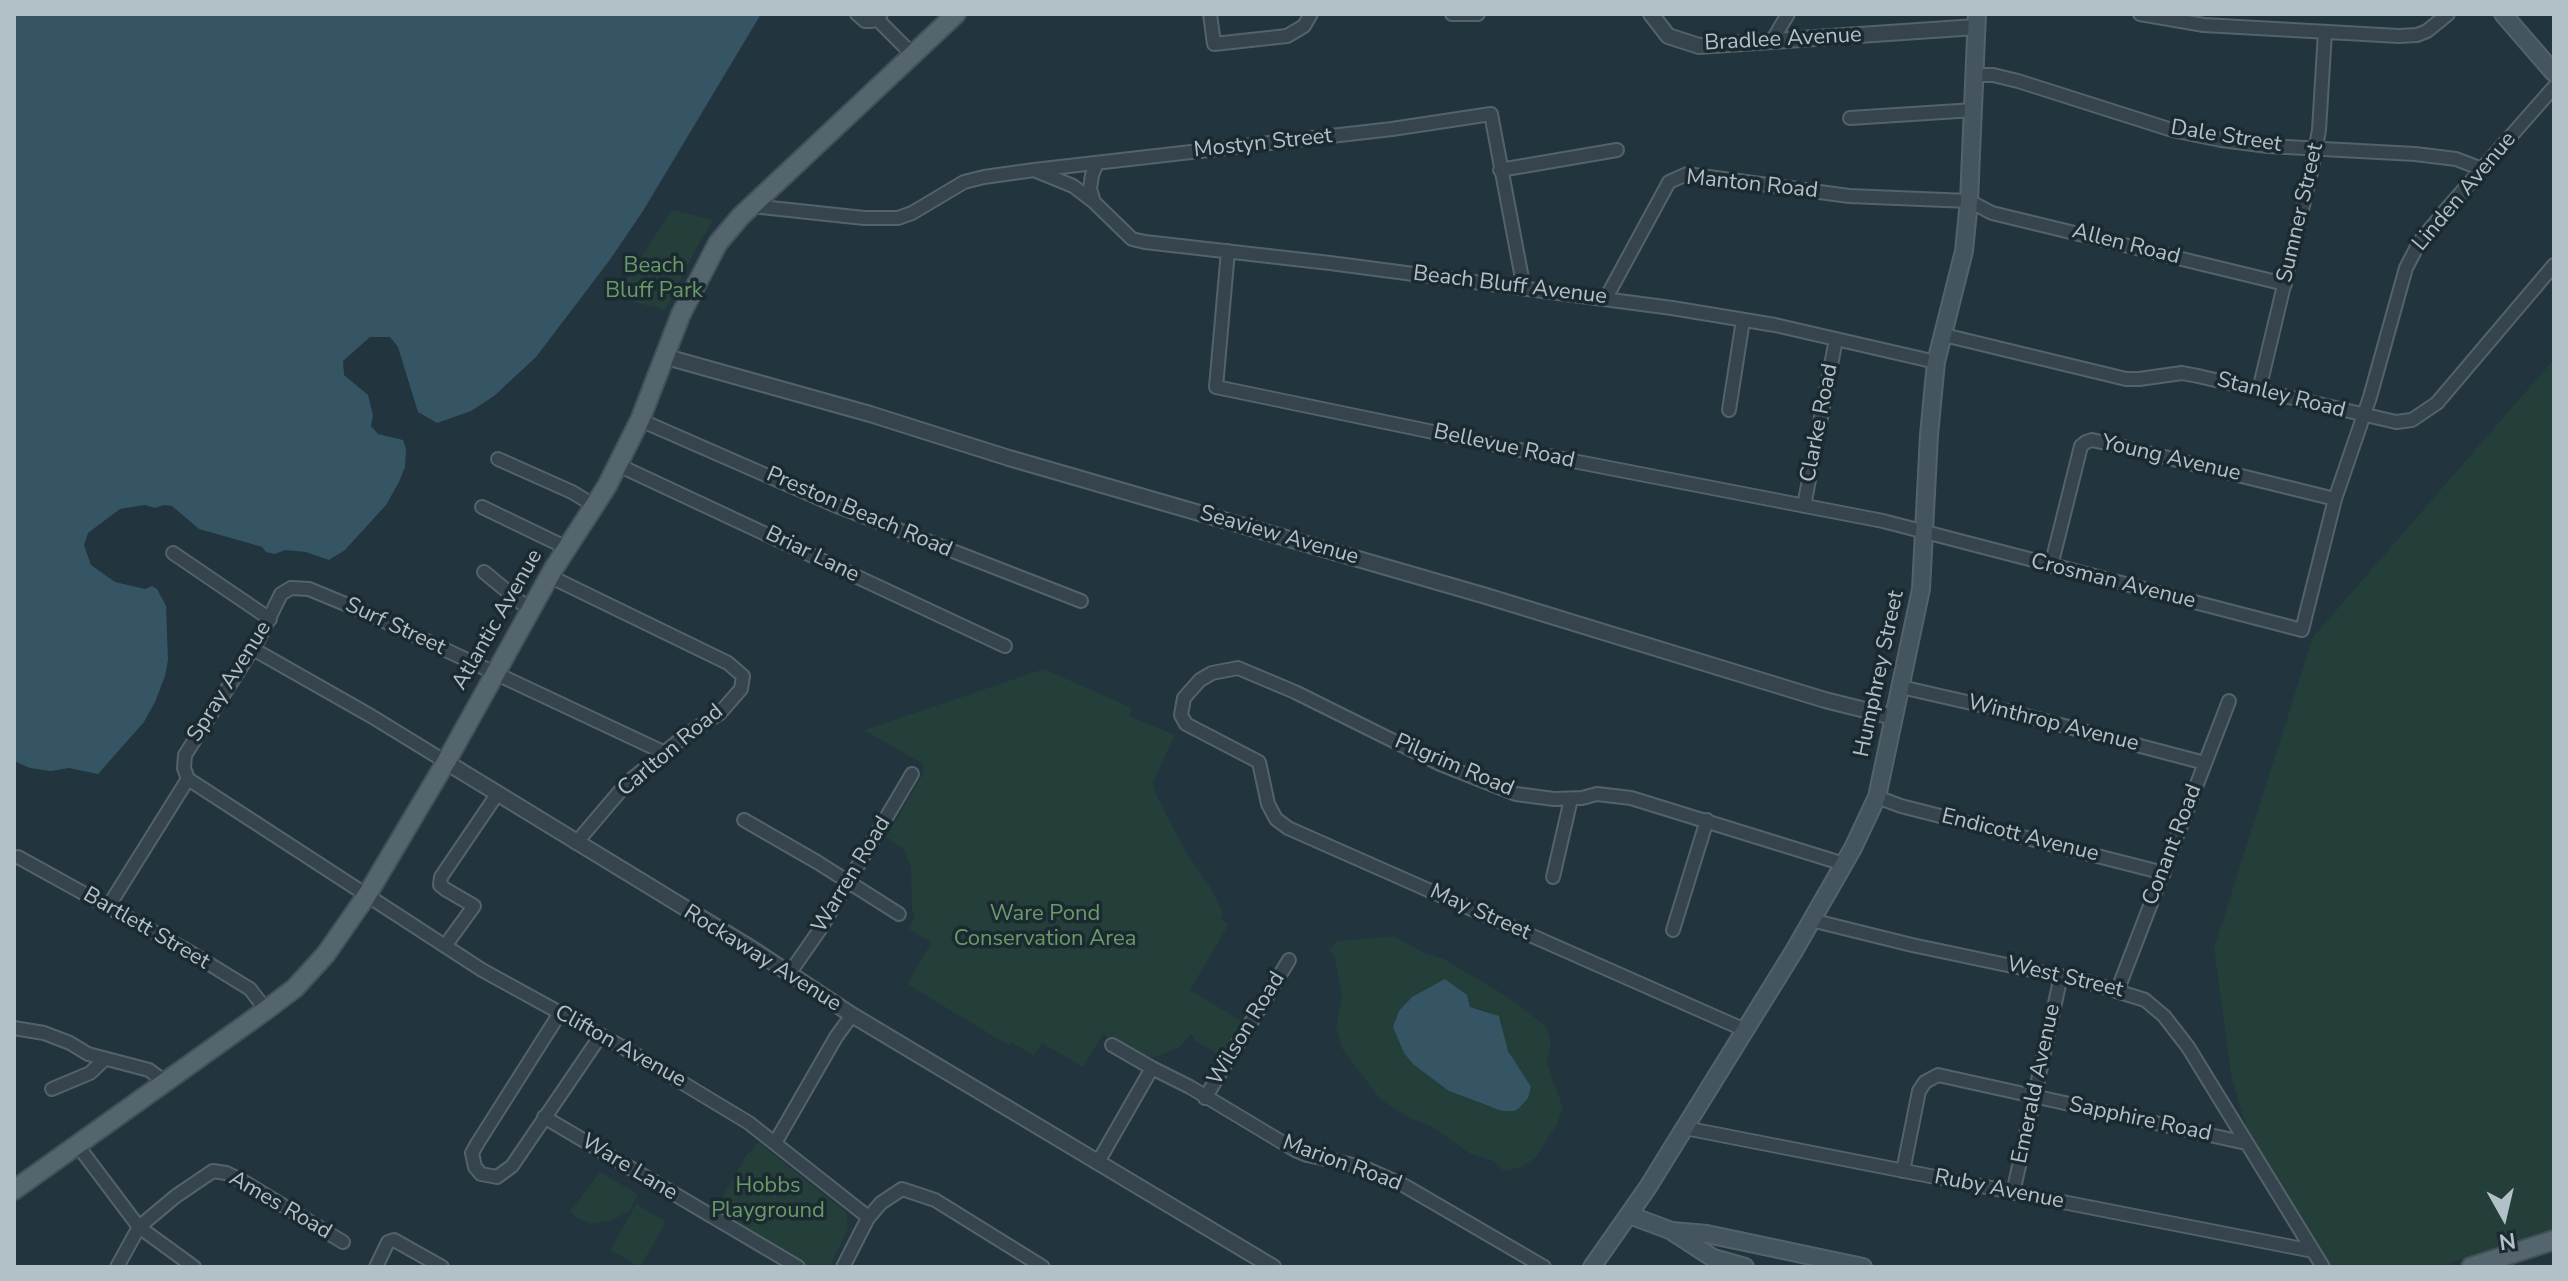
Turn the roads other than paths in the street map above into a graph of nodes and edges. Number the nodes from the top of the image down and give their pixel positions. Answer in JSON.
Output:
{"nodes":[{"id":1,"x":857,"y":14,"type":"edge"},
{"id":2,"x":956,"y":14,"type":"edge"},
{"id":3,"x":1210,"y":14,"type":"edge"},
{"id":4,"x":1311,"y":14,"type":"edge"},
{"id":5,"x":1452,"y":14,"type":"edge"},
{"id":6,"x":1478,"y":14,"type":"edge"},
{"id":7,"x":1651,"y":14,"type":"edge"},
{"id":8,"x":1788,"y":14,"type":"edge"},
{"id":9,"x":2140,"y":14,"type":"edge"},
{"id":10,"x":2448,"y":14,"type":"edge"},
{"id":11,"x":2503,"y":14,"type":"edge"},
{"id":12,"x":879,"y":16,"type":"edge"},
{"id":13,"x":1976,"y":20,"type":"edge"},
{"id":14,"x":2325,"y":32,"type":"junction"},
{"id":15,"x":1772,"y":41,"type":"junction"},
{"id":16,"x":913,"y":55,"type":"junction"},
{"id":17,"x":2554,"y":73,"type":"edge"},
{"id":18,"x":1975,"y":75,"type":"junction"},
{"id":19,"x":2554,"y":87,"type":"edge"},
{"id":20,"x":1974,"y":110,"type":"junction"},
{"id":21,"x":1850,"y":118,"type":"dead end"},
{"id":22,"x":2316,"y":148,"type":"junction"},
{"id":23,"x":1617,"y":150,"type":"dead end"},
{"id":24,"x":1097,"y":163,"type":"junction"},
{"id":25,"x":2482,"y":169,"type":"junction"},
{"id":26,"x":1034,"y":170,"type":"junction"},
{"id":27,"x":1500,"y":170,"type":"junction"},
{"id":28,"x":1969,"y":201,"type":"junction"},
{"id":29,"x":1094,"y":202,"type":"junction"},
{"id":30,"x":752,"y":206,"type":"junction"},
{"id":31,"x":1228,"y":251,"type":"junction"},
{"id":32,"x":2554,"y":265,"type":"edge"},
{"id":33,"x":2285,"y":284,"type":"junction"},
{"id":34,"x":1524,"y":289,"type":"junction"},
{"id":35,"x":1606,"y":298,"type":"junction"},
{"id":36,"x":1743,"y":320,"type":"junction"},
{"id":37,"x":1944,"y":335,"type":"junction"},
{"id":38,"x":1836,"y":339,"type":"junction"},
{"id":39,"x":663,"y":356,"type":"junction"},
{"id":40,"x":1936,"y":362,"type":"junction"},
{"id":41,"x":2259,"y":390,"type":"junction"},
{"id":42,"x":1729,"y":410,"type":"dead end"},
{"id":43,"x":2363,"y":416,"type":"junction"},
{"id":44,"x":640,"y":420,"type":"junction"},
{"id":45,"x":498,"y":459,"type":"dead end"},
{"id":46,"x":618,"y":465,"type":"junction"},
{"id":47,"x":2335,"y":499,"type":"junction"},
{"id":48,"x":595,"y":506,"type":"junction"},
{"id":49,"x":1804,"y":506,"type":"junction"},
{"id":50,"x":482,"y":507,"type":"dead end"},
{"id":51,"x":1925,"y":532,"type":"junction"},
{"id":52,"x":567,"y":548,"type":"junction"},
{"id":53,"x":173,"y":553,"type":"dead end"},
{"id":54,"x":2051,"y":566,"type":"junction"},
{"id":55,"x":484,"y":572,"type":"dead end"},
{"id":56,"x":549,"y":576,"type":"junction"},
{"id":57,"x":295,"y":588,"type":"joint"},
{"id":58,"x":1081,"y":601,"type":"dead end"},
{"id":59,"x":530,"y":610,"type":"junction"},
{"id":60,"x":270,"y":619,"type":"junction"},
{"id":61,"x":2302,"y":630,"type":"joint"},
{"id":62,"x":1005,"y":646,"type":"dead end"},
{"id":63,"x":253,"y":649,"type":"junction"},
{"id":64,"x":493,"y":674,"type":"junction"},
{"id":65,"x":1901,"y":687,"type":"junction"},
{"id":66,"x":2229,"y":701,"type":"dead end"},
{"id":67,"x":1893,"y":717,"type":"junction"},
{"id":68,"x":665,"y":753,"type":"junction"},
{"id":69,"x":1256,"y":758,"type":"joint"},
{"id":70,"x":446,"y":762,"type":"junction"},
{"id":71,"x":2205,"y":763,"type":"junction"},
{"id":72,"x":912,"y":774,"type":"dead end"},
{"id":73,"x":188,"y":779,"type":"junction"},
{"id":74,"x":498,"y":793,"type":"junction"},
{"id":75,"x":1877,"y":797,"type":"junction"},
{"id":76,"x":1571,"y":799,"type":"junction"},
{"id":77,"x":744,"y":820,"type":"dead end"},
{"id":78,"x":1707,"y":820,"type":"junction"},
{"id":79,"x":576,"y":843,"type":"junction"},
{"id":80,"x":18,"y":857,"type":"dead end"},
{"id":81,"x":1844,"y":864,"type":"junction"},
{"id":82,"x":2164,"y":873,"type":"junction"},
{"id":83,"x":1553,"y":877,"type":"dead end"},
{"id":84,"x":849,"y":881,"type":"junction"},
{"id":85,"x":367,"y":895,"type":"junction"},
{"id":86,"x":108,"y":907,"type":"junction"},
{"id":87,"x":899,"y":914,"type":"dead end"},
{"id":88,"x":1811,"y":920,"type":"junction"},
{"id":89,"x":1673,"y":930,"type":"dead end"},
{"id":90,"x":445,"y":946,"type":"junction"},
{"id":91,"x":1289,"y":960,"type":"dead end"},
{"id":92,"x":789,"y":974,"type":"junction"},
{"id":93,"x":2061,"y":976,"type":"junction"},
{"id":94,"x":2118,"y":989,"type":"junction"},
{"id":95,"x":266,"y":1010,"type":"junction"},
{"id":96,"x":560,"y":1013,"type":"junction"},
{"id":97,"x":852,"y":1015,"type":"junction"},
{"id":98,"x":14,"y":1028,"type":"edge"},
{"id":99,"x":1745,"y":1030,"type":"junction"},
{"id":100,"x":601,"y":1035,"type":"junction"},
{"id":101,"x":1112,"y":1045,"type":"dead end"},
{"id":102,"x":105,"y":1059,"type":"junction"},
{"id":103,"x":1152,"y":1068,"type":"junction"},
{"id":104,"x":165,"y":1082,"type":"junction"},
{"id":105,"x":52,"y":1089,"type":"dead end"},
{"id":106,"x":1205,"y":1098,"type":"junction"},
{"id":107,"x":2035,"y":1098,"type":"junction"},
{"id":108,"x":544,"y":1117,"type":"junction"},
{"id":109,"x":1685,"y":1128,"type":"junction"},
{"id":110,"x":775,"y":1143,"type":"junction"},
{"id":111,"x":2246,"y":1143,"type":"junction"},
{"id":112,"x":78,"y":1146,"type":"junction"},
{"id":113,"x":1098,"y":1162,"type":"junction"},
{"id":114,"x":1903,"y":1171,"type":"junction"},
{"id":115,"x":14,"y":1190,"type":"edge"},
{"id":116,"x":2013,"y":1193,"type":"junction"},
{"id":117,"x":1629,"y":1215,"type":"junction"},
{"id":118,"x":868,"y":1217,"type":"junction"},
{"id":119,"x":139,"y":1227,"type":"junction"},
{"id":120,"x":1672,"y":1231,"type":"junction"},
{"id":121,"x":2554,"y":1240,"type":"edge"},
{"id":122,"x":343,"y":1242,"type":"dead end"},
{"id":123,"x":2313,"y":1251,"type":"junction"},
{"id":124,"x":1841,"y":1264,"type":"edge"},
{"id":125,"x":117,"y":1267,"type":"edge"},
{"id":126,"x":194,"y":1267,"type":"edge"},
{"id":127,"x":376,"y":1267,"type":"edge"},
{"id":128,"x":442,"y":1267,"type":"edge"},
{"id":129,"x":798,"y":1267,"type":"edge"},
{"id":130,"x":843,"y":1267,"type":"edge"},
{"id":131,"x":1043,"y":1267,"type":"edge"},
{"id":132,"x":1273,"y":1267,"type":"edge"},
{"id":133,"x":1544,"y":1267,"type":"edge"},
{"id":134,"x":1592,"y":1267,"type":"edge"},
{"id":135,"x":1745,"y":1267,"type":"edge"},
{"id":136,"x":1863,"y":1267,"type":"edge"},
{"id":137,"x":2323,"y":1267,"type":"edge"},
{"id":138,"x":2471,"y":1267,"type":"edge"}],
"edges":[{"from":1,"to":12,"type":"street"},
{"from":2,"to":16,"type":"main road","name":"Atlantic Avenue"},
{"from":3,"to":4,"type":"street"},
{"from":5,"to":6,"type":"street"},
{"from":7,"to":15,"type":"street","name":"Bradlee Avenue"},
{"from":8,"to":15,"type":"street"},
{"from":9,"to":14,"type":"street"},
{"from":10,"to":14,"type":"street"},
{"from":11,"to":17,"type":"main road"},
{"from":12,"to":16,"type":"street"},
{"from":13,"to":15,"type":"street","name":"Bradlee Avenue"},
{"from":13,"to":18,"type":"main road","name":"Humphrey Street"},
{"from":14,"to":22,"type":"street","name":"Sumner Street"},
{"from":16,"to":30,"type":"main road","name":"Atlantic Avenue"},
{"from":18,"to":20,"type":"main road","name":"Humphrey Street"},
{"from":18,"to":22,"type":"street","name":"Dale Street"},
{"from":19,"to":25,"type":"street","name":"Linden Avenue"},
{"from":20,"to":21,"type":"street"},
{"from":20,"to":28,"type":"main road","name":"Humphrey Street"},
{"from":22,"to":25,"type":"street","name":"Dale Street"},
{"from":22,"to":33,"type":"street","name":"Sumner Street"},
{"from":23,"to":27,"type":"street"},
{"from":24,"to":26,"type":"street","name":"Mostyn Street"},
{"from":24,"to":27,"type":"street","name":"Mostyn Street"},
{"from":24,"to":29,"type":"street"},
{"from":25,"to":43,"type":"street","name":"Linden Avenue"},
{"from":26,"to":29,"type":"street","name":"Beach Bluff Avenue"},
{"from":26,"to":30,"type":"street"},
{"from":27,"to":34,"type":"street"},
{"from":28,"to":33,"type":"street","name":"Allen Road"},
{"from":28,"to":35,"type":"street","name":"Manton Road"},
{"from":28,"to":37,"type":"main road","name":"Humphrey Street"},
{"from":29,"to":31,"type":"street","name":"Beach Bluff Avenue"},
{"from":30,"to":39,"type":"main road","name":"Atlantic Avenue"},
{"from":31,"to":34,"type":"street","name":"Beach Bluff Avenue"},
{"from":31,"to":49,"type":"street","name":"Bellevue Road"},
{"from":32,"to":43,"type":"street","name":"Stanley Road"},
{"from":33,"to":41,"type":"street","name":"Sumner Street"},
{"from":34,"to":35,"type":"street","name":"Beach Bluff Avenue"},
{"from":35,"to":36,"type":"street","name":"Beach Bluff Avenue"},
{"from":36,"to":38,"type":"street","name":"Beach Bluff Avenue"},
{"from":36,"to":42,"type":"street"},
{"from":37,"to":40,"type":"main road","name":"Humphrey Street"},
{"from":37,"to":41,"type":"street","name":"Stanley Road"},
{"from":38,"to":40,"type":"street","name":"Beach Bluff Avenue"},
{"from":38,"to":49,"type":"street","name":"Clarke Road"},
{"from":39,"to":44,"type":"main road","name":"Atlantic Avenue"},
{"from":39,"to":67,"type":"street","name":"Seaview Avenue"},
{"from":40,"to":51,"type":"main road","name":"Humphrey Street"},
{"from":41,"to":43,"type":"street","name":"Stanley Road"},
{"from":43,"to":47,"type":"street","name":"Linden Avenue"},
{"from":44,"to":46,"type":"main road","name":"Atlantic Avenue"},
{"from":44,"to":58,"type":"street","name":"Preston Beach Road"},
{"from":45,"to":48,"type":"street"},
{"from":46,"to":48,"type":"main road","name":"Atlantic Avenue"},
{"from":46,"to":62,"type":"street","name":"Briar Lane"},
{"from":47,"to":54,"type":"street","name":"Young Avenue"},
{"from":47,"to":61,"type":"street","name":"Linden Avenue"},
{"from":48,"to":52,"type":"main road","name":"Atlantic Avenue"},
{"from":49,"to":51,"type":"street","name":"Bellevue Road"},
{"from":50,"to":52,"type":"street"},
{"from":51,"to":54,"type":"street","name":"Crosman Avenue"},
{"from":51,"to":65,"type":"main road","name":"Humphrey Street"},
{"from":52,"to":56,"type":"main road","name":"Atlantic Avenue"},
{"from":53,"to":60,"type":"street"},
{"from":54,"to":61,"type":"street","name":"Crosman Avenue"},
{"from":55,"to":59,"type":"street"},
{"from":56,"to":59,"type":"main road","name":"Atlantic Avenue"},
{"from":56,"to":68,"type":"street","name":"Carlton Road"},
{"from":57,"to":60,"type":"street","name":"Spray Avenue"},
{"from":57,"to":64,"type":"street","name":"Surf Street"},
{"from":59,"to":64,"type":"main road","name":"Atlantic Avenue"},
{"from":60,"to":63,"type":"street","name":"Spray Avenue"},
{"from":63,"to":70,"type":"street","name":"Rockaway Avenue"},
{"from":63,"to":73,"type":"street","name":"Spray Avenue"},
{"from":64,"to":68,"type":"street","name":"Surf Street"},
{"from":64,"to":70,"type":"main road","name":"Atlantic Avenue"},
{"from":65,"to":67,"type":"main road","name":"Humphrey Street"},
{"from":65,"to":71,"type":"street","name":"Winthrop Avenue"},
{"from":66,"to":71,"type":"street","name":"Conant Road"},
{"from":67,"to":75,"type":"main road","name":"Humphrey Street"},
{"from":68,"to":79,"type":"street","name":"Carlton Road"},
{"from":69,"to":76,"type":"street","name":"Pilgrim Road"},
{"from":69,"to":99,"type":"street","name":"May Street"},
{"from":70,"to":74,"type":"street","name":"Rockaway Avenue"},
{"from":70,"to":85,"type":"main road","name":"Atlantic Avenue"},
{"from":71,"to":82,"type":"street","name":"Conant Road"},
{"from":72,"to":84,"type":"street","name":"Warren Road"},
{"from":73,"to":85,"type":"street","name":"Clifton Avenue"},
{"from":73,"to":86,"type":"street","name":"Spray Avenue"},
{"from":74,"to":79,"type":"street","name":"Rockaway Avenue"},
{"from":74,"to":90,"type":"street"},
{"from":75,"to":81,"type":"main road","name":"Humphrey Street"},
{"from":75,"to":82,"type":"street","name":"Endicott Avenue"},
{"from":76,"to":78,"type":"street","name":"Pilgrim Road"},
{"from":76,"to":83,"type":"street"},
{"from":77,"to":84,"type":"street"},
{"from":78,"to":81,"type":"street","name":"Pilgrim Road"},
{"from":78,"to":89,"type":"street"},
{"from":79,"to":92,"type":"street","name":"Rockaway Avenue"},
{"from":80,"to":86,"type":"street","name":"Bartlett Street"},
{"from":81,"to":88,"type":"main road","name":"Humphrey Street"},
{"from":82,"to":94,"type":"street","name":"Conant Road"},
{"from":84,"to":87,"type":"street"},
{"from":84,"to":92,"type":"street","name":"Warren Road"},
{"from":85,"to":90,"type":"street","name":"Clifton Avenue"},
{"from":85,"to":95,"type":"main road","name":"Atlantic Avenue"},
{"from":86,"to":95,"type":"street","name":"Bartlett Street"},
{"from":88,"to":93,"type":"street","name":"West Street"},
{"from":88,"to":99,"type":"main road","name":"Humphrey Street"},
{"from":90,"to":96,"type":"street","name":"Clifton Avenue"},
{"from":91,"to":106,"type":"street","name":"Wilson Road"},
{"from":92,"to":97,"type":"street","name":"Rockaway Avenue"},
{"from":93,"to":94,"type":"street","name":"West Street"},
{"from":93,"to":107,"type":"street","name":"Emerald Avenue"},
{"from":94,"to":111,"type":"street","name":"West Street"},
{"from":95,"to":104,"type":"main road","name":"Atlantic Avenue"},
{"from":96,"to":100,"type":"street","name":"Clifton Avenue"},
{"from":96,"to":108,"type":"street"},
{"from":97,"to":110,"type":"street"},
{"from":97,"to":113,"type":"street","name":"Rockaway Avenue"},
{"from":98,"to":102,"type":"street"},
{"from":99,"to":109,"type":"main road","name":"Humphrey Street"},
{"from":100,"to":108,"type":"street"},
{"from":100,"to":110,"type":"street","name":"Clifton Avenue"},
{"from":101,"to":103,"type":"street","name":"Marion Road"},
{"from":102,"to":104,"type":"street"},
{"from":102,"to":105,"type":"street"},
{"from":103,"to":106,"type":"street","name":"Marion Road"},
{"from":103,"to":113,"type":"street"},
{"from":104,"to":112,"type":"main road","name":"Atlantic Avenue"},
{"from":106,"to":133,"type":"street","name":"Marion Road"},
{"from":107,"to":111,"type":"street","name":"Sapphire Road"},
{"from":107,"to":114,"type":"street","name":"Sapphire Road"},
{"from":107,"to":116,"type":"street","name":"Emerald Avenue"},
{"from":108,"to":129,"type":"street","name":"Ware Lane"},
{"from":109,"to":114,"type":"street","name":"Ruby Avenue"},
{"from":109,"to":117,"type":"main road","name":"Humphrey Street"},
{"from":110,"to":118,"type":"street","name":"Clifton Avenue"},
{"from":111,"to":123,"type":"street","name":"West Street"},
{"from":112,"to":115,"type":"main road","name":"Atlantic Avenue"},
{"from":112,"to":119,"type":"street"},
{"from":113,"to":132,"type":"street","name":"Rockaway Avenue"},
{"from":114,"to":116,"type":"street","name":"Ruby Avenue"},
{"from":116,"to":123,"type":"street","name":"Ruby Avenue"},
{"from":117,"to":120,"type":"main road"},
{"from":117,"to":134,"type":"main road","name":"Humphrey Street"},
{"from":118,"to":130,"type":"street"},
{"from":118,"to":131,"type":"street"},
{"from":119,"to":122,"type":"street","name":"Ames Road"},
{"from":119,"to":125,"type":"street"},
{"from":119,"to":126,"type":"street"},
{"from":120,"to":124,"type":"main road"},
{"from":120,"to":135,"type":"main road"},
{"from":121,"to":138,"type":"main road"},
{"from":123,"to":137,"type":"street","name":"West Street"},
{"from":124,"to":136,"type":"main road"},
{"from":127,"to":128,"type":"street"}]}
